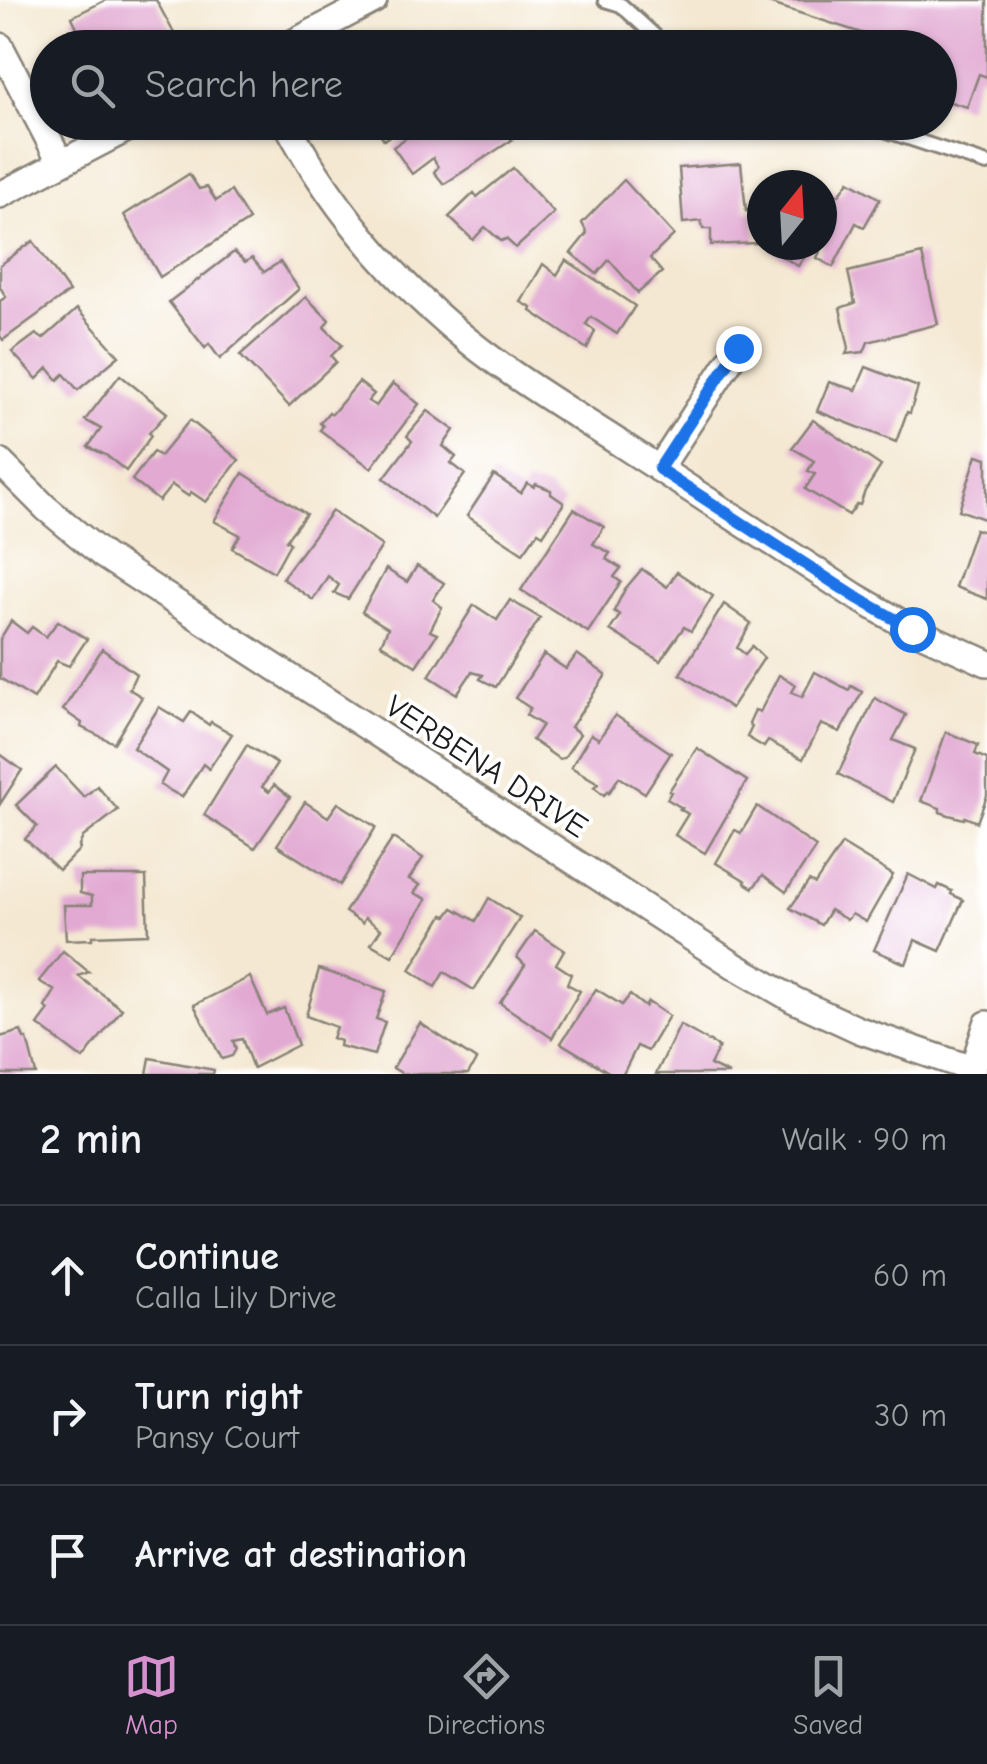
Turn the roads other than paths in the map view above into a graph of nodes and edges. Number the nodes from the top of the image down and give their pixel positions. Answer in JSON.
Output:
{"nodes":[{"id":1,"x":374,"y":0,"type":"edge"},
{"id":2,"x":605,"y":0,"type":"edge"},
{"id":3,"x":318,"y":30,"type":"edge"},
{"id":4,"x":648,"y":30,"type":"edge"},
{"id":5,"x":0,"y":46,"type":"edge"},
{"id":6,"x":30,"y":103,"type":"edge"},
{"id":7,"x":50,"y":140,"type":"edge"},
{"id":8,"x":106,"y":140,"type":"edge"},
{"id":9,"x":295,"y":140,"type":"edge"},
{"id":10,"x":914,"y":140,"type":"edge"},
{"id":11,"x":62,"y":163,"type":"junction"},
{"id":12,"x":987,"y":164,"type":"edge"},
{"id":13,"x":0,"y":196,"type":"edge"},
{"id":14,"x":738,"y":348,"type":"dead end"},
{"id":15,"x":0,"y":462,"type":"edge"},
{"id":16,"x":659,"y":469,"type":"junction"},
{"id":17,"x":987,"y":663,"type":"edge"},
{"id":18,"x":987,"y":1024,"type":"edge"},
{"id":19,"x":972,"y":1071,"type":"edge"}],
"edges":[{"from":1,"to":3,"type":"street"},
{"from":2,"to":4,"type":"lane"},
{"from":5,"to":6,"type":"street"},
{"from":7,"to":11,"type":"street"},
{"from":8,"to":11,"type":"street"},
{"from":9,"to":16,"type":"street"},
{"from":10,"to":12,"type":"lane"},
{"from":11,"to":13,"type":"street"},
{"from":14,"to":16,"type":"street"},
{"from":15,"to":19,"type":"street","name":"VERBENA DRIVE"},
{"from":16,"to":17,"type":"street"},
{"from":18,"to":19,"type":"street"}]}
